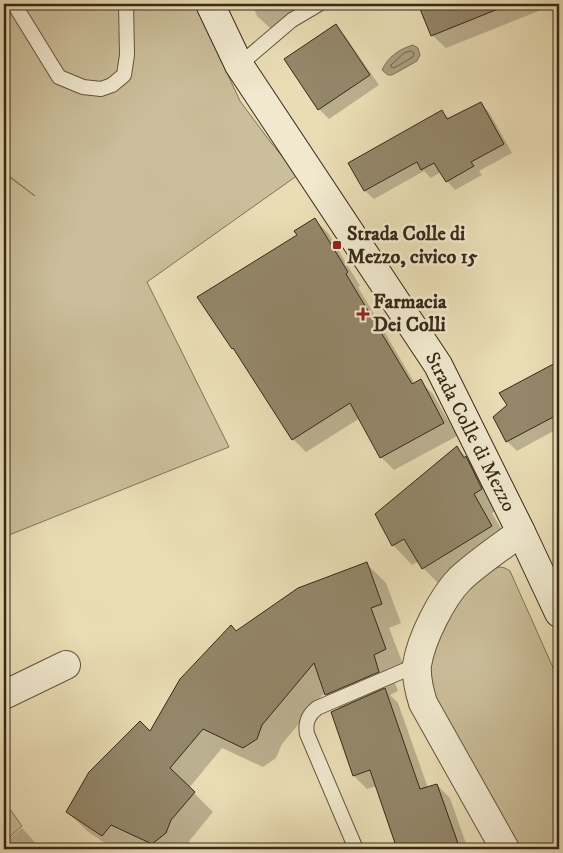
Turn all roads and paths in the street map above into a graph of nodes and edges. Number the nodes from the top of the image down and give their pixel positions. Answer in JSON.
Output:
{"nodes":[{"id":1,"x":14,"y":4,"type":"edge"},
{"id":2,"x":126,"y":4,"type":"edge"},
{"id":3,"x":210,"y":4,"type":"edge"},
{"id":4,"x":319,"y":4,"type":"edge"},
{"id":5,"x":239,"y":65,"type":"junction"},
{"id":6,"x":521,"y":532,"type":"junction"},
{"id":7,"x":559,"y":613,"type":"edge"},
{"id":8,"x":66,"y":664,"type":"dead end"},
{"id":9,"x":417,"y":664,"type":"junction"},
{"id":10,"x":4,"y":695,"type":"edge"},
{"id":11,"x":356,"y":849,"type":"edge"},
{"id":12,"x":505,"y":849,"type":"edge"}],
"edges":[{"from":1,"to":2,"type":"lane"},
{"from":3,"to":5,"type":"street","name":"Strada Colle di Mezzo"},
{"from":4,"to":5,"type":"lane"},
{"from":5,"to":6,"type":"street","name":"Strada Colle di Mezzo"},
{"from":6,"to":7,"type":"street","name":"Strada Colle di Mezzo"},
{"from":6,"to":9,"type":"street"},
{"from":8,"to":10,"type":"street"},
{"from":9,"to":11,"type":"lane"},
{"from":9,"to":12,"type":"street"}]}
